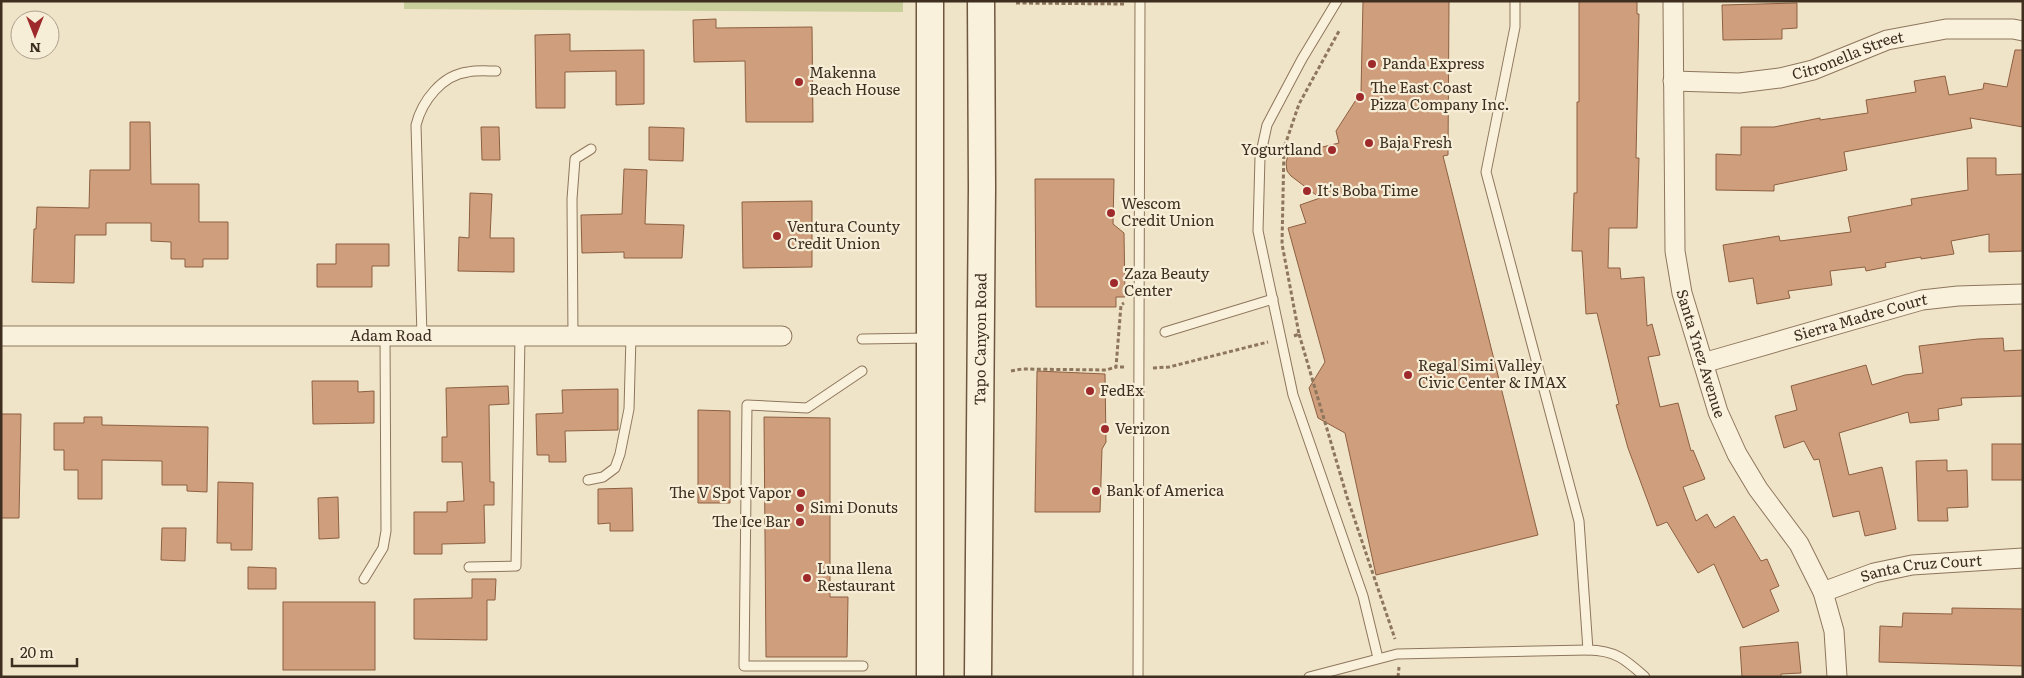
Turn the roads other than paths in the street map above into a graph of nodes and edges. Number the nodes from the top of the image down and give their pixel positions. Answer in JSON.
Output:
{"nodes":[{"id":1,"x":930,"y":1,"type":"edge"},
{"id":2,"x":981,"y":1,"type":"edge"},
{"id":3,"x":1140,"y":1,"type":"edge"},
{"id":4,"x":1337,"y":1,"type":"edge"},
{"id":5,"x":1516,"y":1,"type":"edge"},
{"id":6,"x":1673,"y":1,"type":"edge"},
{"id":7,"x":2023,"y":31,"type":"edge"},
{"id":8,"x":496,"y":71,"type":"dead end"},
{"id":9,"x":1673,"y":81,"type":"junction"},
{"id":10,"x":591,"y":149,"type":"dead end"},
{"id":11,"x":2023,"y":294,"type":"edge"},
{"id":12,"x":1273,"y":299,"type":"junction"},
{"id":13,"x":1165,"y":332,"type":"dead end"},
{"id":14,"x":1,"y":336,"type":"edge"},
{"id":15,"x":385,"y":336,"type":"junction"},
{"id":16,"x":422,"y":336,"type":"junction"},
{"id":17,"x":520,"y":336,"type":"junction"},
{"id":18,"x":573,"y":336,"type":"junction"},
{"id":19,"x":631,"y":336,"type":"junction"},
{"id":20,"x":782,"y":336,"type":"dead end"},
{"id":21,"x":929,"y":338,"type":"junction"},
{"id":22,"x":862,"y":339,"type":"dead end"},
{"id":23,"x":1703,"y":363,"type":"junction"},
{"id":24,"x":862,"y":371,"type":"dead end"},
{"id":25,"x":588,"y":480,"type":"dead end"},
{"id":26,"x":2023,"y":558,"type":"edge"},
{"id":27,"x":469,"y":567,"type":"dead end"},
{"id":28,"x":364,"y":579,"type":"dead end"},
{"id":29,"x":1823,"y":592,"type":"junction"},
{"id":30,"x":1588,"y":650,"type":"junction"},
{"id":31,"x":1378,"y":658,"type":"junction"},
{"id":32,"x":863,"y":666,"type":"dead end"},
{"id":33,"x":930,"y":677,"type":"edge"},
{"id":34,"x":978,"y":677,"type":"edge"},
{"id":35,"x":1138,"y":677,"type":"edge"},
{"id":36,"x":1309,"y":677,"type":"edge"},
{"id":37,"x":1645,"y":677,"type":"edge"},
{"id":38,"x":1837,"y":677,"type":"edge"}],
"edges":[{"from":1,"to":21,"type":"main road"},
{"from":2,"to":34,"type":"main road","name":"Tapo Canyon Road"},
{"from":3,"to":35,"type":"lane"},
{"from":4,"to":12,"type":"lane"},
{"from":5,"to":30,"type":"lane"},
{"from":6,"to":9,"type":"street","name":"Santa Ynez Avenue"},
{"from":7,"to":9,"type":"street","name":"Citronella Street"},
{"from":8,"to":16,"type":"lane"},
{"from":9,"to":23,"type":"street","name":"Santa Ynez Avenue"},
{"from":10,"to":18,"type":"lane"},
{"from":11,"to":23,"type":"street","name":"Sierra Madre Court"},
{"from":12,"to":13,"type":"lane"},
{"from":12,"to":31,"type":"lane"},
{"from":14,"to":15,"type":"street","name":"Adam Road"},
{"from":15,"to":16,"type":"street","name":"Adam Road"},
{"from":15,"to":28,"type":"lane"},
{"from":16,"to":17,"type":"street","name":"Adam Road"},
{"from":17,"to":18,"type":"street","name":"Adam Road"},
{"from":17,"to":27,"type":"lane"},
{"from":18,"to":19,"type":"street","name":"Adam Road"},
{"from":19,"to":20,"type":"street","name":"Adam Road"},
{"from":19,"to":25,"type":"lane"},
{"from":21,"to":22,"type":"lane"},
{"from":21,"to":33,"type":"main road"},
{"from":23,"to":29,"type":"street","name":"Santa Ynez Avenue"},
{"from":24,"to":32,"type":"lane"},
{"from":26,"to":29,"type":"street","name":"Santa Cruz Court"},
{"from":29,"to":38,"type":"street","name":"Santa Ynez Avenue"},
{"from":30,"to":31,"type":"lane"},
{"from":30,"to":37,"type":"lane"},
{"from":31,"to":36,"type":"lane"}]}
